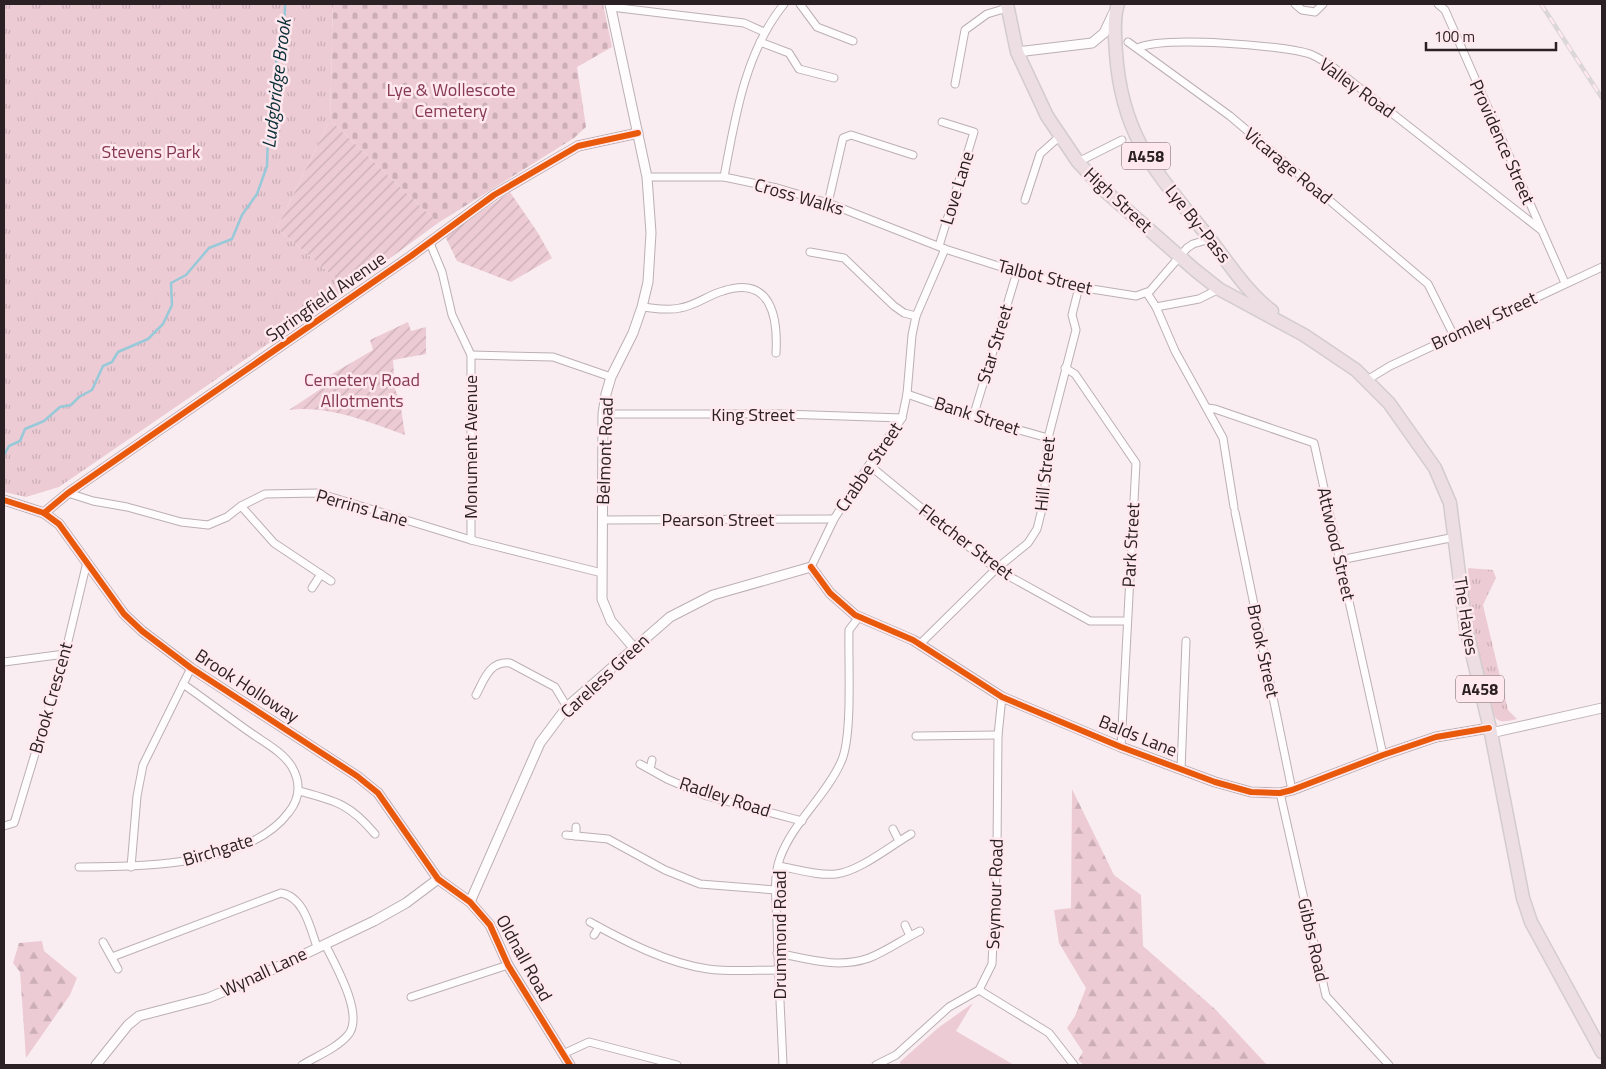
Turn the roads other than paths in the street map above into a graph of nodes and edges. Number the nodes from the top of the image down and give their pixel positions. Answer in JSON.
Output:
{"nodes":[{"id":1,"x":784,"y":4,"type":"edge"},
{"id":2,"x":800,"y":4,"type":"edge"},
{"id":3,"x":1295,"y":4,"type":"edge"},
{"id":4,"x":1323,"y":4,"type":"edge"},
{"id":5,"x":1438,"y":4,"type":"edge"},
{"id":6,"x":610,"y":5,"type":"edge"},
{"id":7,"x":1007,"y":6,"type":"edge"},
{"id":8,"x":1118,"y":6,"type":"edge"},
{"id":9,"x":764,"y":32,"type":"junction"},
{"id":10,"x":853,"y":41,"type":"dead end"},
{"id":11,"x":760,"y":42,"type":"junction"},
{"id":12,"x":1128,"y":42,"type":"dead end"},
{"id":13,"x":1138,"y":48,"type":"junction"},
{"id":14,"x":1017,"y":52,"type":"junction"},
{"id":15,"x":834,"y":78,"type":"dead end"},
{"id":16,"x":955,"y":84,"type":"dead end"},
{"id":17,"x":942,"y":122,"type":"dead end"},
{"id":18,"x":638,"y":132,"type":"junction"},
{"id":19,"x":1059,"y":137,"type":"junction"},
{"id":20,"x":1122,"y":140,"type":"dead end"},
{"id":21,"x":913,"y":155,"type":"dead end"},
{"id":22,"x":1078,"y":162,"type":"junction"},
{"id":23,"x":647,"y":177,"type":"junction"},
{"id":24,"x":724,"y":177,"type":"junction"},
{"id":25,"x":1025,"y":200,"type":"dead end"},
{"id":26,"x":828,"y":203,"type":"junction"},
{"id":27,"x":1541,"y":230,"type":"junction"},
{"id":28,"x":1210,"y":239,"type":"junction"},
{"id":29,"x":430,"y":243,"type":"junction"},
{"id":30,"x":942,"y":248,"type":"junction"},
{"id":31,"x":810,"y":252,"type":"dead end"},
{"id":32,"x":1179,"y":257,"type":"junction"},
{"id":33,"x":1602,"y":267,"type":"edge"},
{"id":34,"x":1017,"y":272,"type":"junction"},
{"id":35,"x":1240,"y":279,"type":"junction"},
{"id":36,"x":1565,"y":283,"type":"junction"},
{"id":37,"x":1079,"y":287,"type":"junction"},
{"id":38,"x":1220,"y":289,"type":"junction"},
{"id":39,"x":1147,"y":293,"type":"junction"},
{"id":40,"x":642,"y":307,"type":"junction"},
{"id":41,"x":1156,"y":307,"type":"junction"},
{"id":42,"x":916,"y":316,"type":"junction"},
{"id":43,"x":1304,"y":335,"type":"junction"},
{"id":44,"x":1454,"y":336,"type":"junction"},
{"id":45,"x":776,"y":353,"type":"dead end"},
{"id":46,"x":470,"y":355,"type":"junction"},
{"id":47,"x":1065,"y":368,"type":"junction"},
{"id":48,"x":610,"y":376,"type":"junction"},
{"id":49,"x":1367,"y":380,"type":"junction"},
{"id":50,"x":908,"y":394,"type":"junction"},
{"id":51,"x":1207,"y":408,"type":"junction"},
{"id":52,"x":603,"y":414,"type":"junction"},
{"id":53,"x":972,"y":416,"type":"junction"},
{"id":54,"x":902,"y":418,"type":"junction"},
{"id":55,"x":1048,"y":438,"type":"junction"},
{"id":56,"x":869,"y":465,"type":"junction"},
{"id":57,"x":68,"y":493,"type":"junction"},
{"id":58,"x":4,"y":500,"type":"edge"},
{"id":59,"x":241,"y":506,"type":"junction"},
{"id":60,"x":44,"y":513,"type":"junction"},
{"id":61,"x":834,"y":519,"type":"junction"},
{"id":62,"x":602,"y":520,"type":"junction"},
{"id":63,"x":1455,"y":537,"type":"junction"},
{"id":64,"x":471,"y":540,"type":"junction"},
{"id":65,"x":1340,"y":560,"type":"junction"},
{"id":66,"x":87,"y":562,"type":"junction"},
{"id":67,"x":811,"y":567,"type":"junction"},
{"id":68,"x":996,"y":569,"type":"junction"},
{"id":69,"x":602,"y":573,"type":"junction"},
{"id":70,"x":321,"y":574,"type":"junction"},
{"id":71,"x":331,"y":581,"type":"dead end"},
{"id":72,"x":312,"y":588,"type":"dead end"},
{"id":73,"x":859,"y":617,"type":"junction"},
{"id":74,"x":1127,"y":621,"type":"junction"},
{"id":75,"x":1186,"y":641,"type":"dead end"},
{"id":76,"x":920,"y":644,"type":"junction"},
{"id":77,"x":634,"y":648,"type":"junction"},
{"id":78,"x":65,"y":654,"type":"junction"},
{"id":79,"x":4,"y":662,"type":"edge"},
{"id":80,"x":190,"y":668,"type":"junction"},
{"id":81,"x":183,"y":684,"type":"junction"},
{"id":82,"x":476,"y":695,"type":"dead end"},
{"id":83,"x":1002,"y":697,"type":"junction"},
{"id":84,"x":567,"y":707,"type":"junction"},
{"id":85,"x":1602,"y":708,"type":"edge"},
{"id":86,"x":1490,"y":731,"type":"junction"},
{"id":87,"x":998,"y":735,"type":"junction"},
{"id":88,"x":916,"y":736,"type":"dead end"},
{"id":89,"x":1120,"y":747,"type":"junction"},
{"id":90,"x":1383,"y":754,"type":"junction"},
{"id":91,"x":652,"y":760,"type":"dead end"},
{"id":92,"x":640,"y":764,"type":"dead end"},
{"id":93,"x":650,"y":769,"type":"junction"},
{"id":94,"x":1181,"y":770,"type":"junction"},
{"id":95,"x":1292,"y":790,"type":"junction"},
{"id":96,"x":299,"y":791,"type":"junction"},
{"id":97,"x":1280,"y":793,"type":"junction"},
{"id":98,"x":802,"y":821,"type":"junction"},
{"id":99,"x":4,"y":826,"type":"edge"},
{"id":100,"x":576,"y":826,"type":"dead end"},
{"id":101,"x":893,"y":829,"type":"dead end"},
{"id":102,"x":375,"y":834,"type":"dead end"},
{"id":103,"x":911,"y":834,"type":"dead end"},
{"id":104,"x":566,"y":835,"type":"dead end"},
{"id":105,"x":576,"y":836,"type":"junction"},
{"id":106,"x":899,"y":841,"type":"junction"},
{"id":107,"x":779,"y":866,"type":"junction"},
{"id":108,"x":80,"y":867,"type":"dead end"},
{"id":109,"x":131,"y":867,"type":"junction"},
{"id":110,"x":438,"y":879,"type":"junction"},
{"id":111,"x":776,"y":890,"type":"junction"},
{"id":112,"x":470,"y":902,"type":"junction"},
{"id":113,"x":590,"y":922,"type":"dead end"},
{"id":114,"x":905,"y":925,"type":"dead end"},
{"id":115,"x":598,"y":927,"type":"junction"},
{"id":116,"x":920,"y":931,"type":"dead end"},
{"id":117,"x":594,"y":935,"type":"dead end"},
{"id":118,"x":910,"y":936,"type":"junction"},
{"id":119,"x":103,"y":942,"type":"dead end"},
{"id":120,"x":322,"y":945,"type":"junction"},
{"id":121,"x":777,"y":953,"type":"junction"},
{"id":122,"x":112,"y":957,"type":"junction"},
{"id":123,"x":508,"y":965,"type":"junction"},
{"id":124,"x":118,"y":968,"type":"dead end"},
{"id":125,"x":778,"y":970,"type":"junction"},
{"id":126,"x":979,"y":990,"type":"junction"},
{"id":127,"x":412,"y":997,"type":"dead end"},
{"id":128,"x":1602,"y":1052,"type":"edge"},
{"id":129,"x":563,"y":1054,"type":"junction"},
{"id":130,"x":888,"y":1063,"type":"edge"},
{"id":131,"x":97,"y":1065,"type":"edge"},
{"id":132,"x":302,"y":1065,"type":"edge"},
{"id":133,"x":570,"y":1065,"type":"edge"},
{"id":134,"x":677,"y":1065,"type":"edge"},
{"id":135,"x":783,"y":1065,"type":"edge"},
{"id":136,"x":876,"y":1065,"type":"edge"},
{"id":137,"x":1074,"y":1065,"type":"edge"},
{"id":138,"x":1389,"y":1065,"type":"edge"}],
"edges":[{"from":1,"to":9,"type":"street"},
{"from":2,"to":10,"type":"street"},
{"from":3,"to":4,"type":"street"},
{"from":5,"to":27,"type":"street","name":"Providence Street"},
{"from":6,"to":9,"type":"street"},
{"from":6,"to":18,"type":"street","name":"Belmont Road"},
{"from":7,"to":14,"type":"highway","name":"High Street","number":"A458"},
{"from":7,"to":16,"type":"street"},
{"from":8,"to":14,"type":"street"},
{"from":8,"to":28,"type":"highway","name":"Lye By-Pass","number":"A458"},
{"from":9,"to":11,"type":"street"},
{"from":11,"to":15,"type":"street"},
{"from":11,"to":24,"type":"street"},
{"from":12,"to":13,"type":"street","name":"Vicarage Road"},
{"from":13,"to":27,"type":"street","name":"Valley Road"},
{"from":13,"to":44,"type":"street","name":"Vicarage Road"},
{"from":14,"to":19,"type":"highway","name":"High Street","number":"A458"},
{"from":17,"to":30,"type":"street","name":"Love Lane"},
{"from":18,"to":23,"type":"street","name":"Belmont Road"},
{"from":18,"to":29,"type":"street","name":"Springfield Avenue"},
{"from":19,"to":22,"type":"highway","name":"High Street","number":"A458"},
{"from":19,"to":25,"type":"street"},
{"from":20,"to":22,"type":"street"},
{"from":21,"to":26,"type":"street"},
{"from":22,"to":32,"type":"highway","name":"High Street","number":"A458"},
{"from":23,"to":24,"type":"street","name":"Cross Walks"},
{"from":23,"to":40,"type":"street","name":"Belmont Road"},
{"from":24,"to":26,"type":"street","name":"Cross Walks"},
{"from":26,"to":30,"type":"street","name":"Cross Walks"},
{"from":27,"to":36,"type":"street","name":"Providence Street"},
{"from":28,"to":32,"type":"street"},
{"from":28,"to":35,"type":"highway","name":"Lye By-Pass","number":"A458"},
{"from":29,"to":46,"type":"street","name":"Monument Avenue"},
{"from":29,"to":57,"type":"street","name":"Springfield Avenue"},
{"from":30,"to":34,"type":"street","name":"Talbot Street"},
{"from":30,"to":42,"type":"street","name":"Crabbe Street"},
{"from":31,"to":42,"type":"street"},
{"from":32,"to":38,"type":"highway","name":"High Street","number":"A458"},
{"from":32,"to":39,"type":"street"},
{"from":33,"to":36,"type":"street","name":"Bromley Street"},
{"from":34,"to":37,"type":"street","name":"Talbot Street"},
{"from":34,"to":53,"type":"street","name":"Star Street"},
{"from":35,"to":38,"type":"highway"},
{"from":35,"to":43,"type":"highway","name":"Lye By-Pass","number":"A458"},
{"from":36,"to":44,"type":"street","name":"Bromley Street"},
{"from":37,"to":39,"type":"street","name":"Talbot Street"},
{"from":37,"to":47,"type":"street","name":"Hill Street"},
{"from":38,"to":41,"type":"street"},
{"from":38,"to":43,"type":"highway","name":"High Street","number":"A458"},
{"from":39,"to":41,"type":"street","name":"Brook Street"},
{"from":40,"to":45,"type":"street"},
{"from":40,"to":48,"type":"street","name":"Belmont Road"},
{"from":41,"to":51,"type":"street","name":"Brook Street"},
{"from":42,"to":50,"type":"street","name":"Crabbe Street"},
{"from":43,"to":49,"type":"highway","number":"A458"},
{"from":44,"to":49,"type":"street","name":"Bromley Street"},
{"from":46,"to":48,"type":"street","name":"Monument Avenue"},
{"from":46,"to":64,"type":"street","name":"Monument Avenue"},
{"from":47,"to":55,"type":"street","name":"Hill Street"},
{"from":47,"to":74,"type":"street","name":"Park Street"},
{"from":48,"to":52,"type":"street","name":"Belmont Road"},
{"from":49,"to":63,"type":"highway","name":"The Hayes","number":"A458"},
{"from":50,"to":53,"type":"street","name":"Bank Street"},
{"from":50,"to":54,"type":"street","name":"Crabbe Street"},
{"from":51,"to":65,"type":"street","name":"Attwood Street"},
{"from":51,"to":95,"type":"street","name":"Brook Street"},
{"from":52,"to":54,"type":"street","name":"King Street"},
{"from":52,"to":62,"type":"street","name":"Belmont Road"},
{"from":53,"to":55,"type":"street","name":"Bank Street"},
{"from":54,"to":56,"type":"street","name":"Crabbe Street"},
{"from":55,"to":68,"type":"street","name":"Hill Street"},
{"from":56,"to":61,"type":"street","name":"Crabbe Street"},
{"from":56,"to":68,"type":"street","name":"Fletcher Street"},
{"from":57,"to":59,"type":"street","name":"Perrins Lane"},
{"from":57,"to":60,"type":"street","name":"Springfield Avenue"},
{"from":58,"to":60,"type":"street"},
{"from":59,"to":64,"type":"street","name":"Perrins Lane"},
{"from":59,"to":70,"type":"street"},
{"from":60,"to":66,"type":"street","name":"Brook Holloway"},
{"from":61,"to":62,"type":"street","name":"Pearson Street"},
{"from":61,"to":67,"type":"street","name":"Crabbe Street"},
{"from":62,"to":69,"type":"street","name":"Belmont Road"},
{"from":63,"to":65,"type":"street"},
{"from":63,"to":86,"type":"highway","name":"The Hayes","number":"A458"},
{"from":64,"to":69,"type":"street","name":"Perrins Lane"},
{"from":65,"to":90,"type":"street","name":"Attwood Street"},
{"from":66,"to":78,"type":"street","name":"Brook Crescent"},
{"from":66,"to":80,"type":"street","name":"Brook Holloway"},
{"from":67,"to":73,"type":"street","name":"Balds Lane"},
{"from":67,"to":77,"type":"street","name":"Careless Green"},
{"from":68,"to":74,"type":"street","name":"Fletcher Street"},
{"from":68,"to":76,"type":"street","name":"Hill Street"},
{"from":69,"to":77,"type":"street","name":"Belmont Road"},
{"from":70,"to":71,"type":"street"},
{"from":70,"to":72,"type":"street"},
{"from":73,"to":76,"type":"street","name":"Balds Lane"},
{"from":73,"to":98,"type":"street","name":"Drummond Road"},
{"from":74,"to":89,"type":"street","name":"Park Street"},
{"from":75,"to":94,"type":"street"},
{"from":76,"to":83,"type":"street","name":"Balds Lane"},
{"from":77,"to":84,"type":"street","name":"Careless Green"},
{"from":78,"to":79,"type":"street"},
{"from":78,"to":99,"type":"street","name":"Brook Crescent"},
{"from":80,"to":81,"type":"street"},
{"from":80,"to":110,"type":"street","name":"Brook Holloway"},
{"from":81,"to":96,"type":"street"},
{"from":81,"to":109,"type":"street"},
{"from":82,"to":84,"type":"street"},
{"from":83,"to":87,"type":"street","name":"Seymour Road"},
{"from":83,"to":89,"type":"street","name":"Balds Lane"},
{"from":84,"to":112,"type":"street","name":"Careless Green"},
{"from":85,"to":86,"type":"street","name":"Balds Lane"},
{"from":86,"to":90,"type":"street","name":"Balds Lane"},
{"from":86,"to":128,"type":"highway","name":"The Hayes","number":"A458"},
{"from":87,"to":88,"type":"street"},
{"from":87,"to":126,"type":"street","name":"Seymour Road"},
{"from":89,"to":94,"type":"street","name":"Balds Lane"},
{"from":90,"to":95,"type":"street","name":"Balds Lane"},
{"from":91,"to":93,"type":"street"},
{"from":92,"to":93,"type":"street","name":"Radley Road"},
{"from":93,"to":98,"type":"street","name":"Radley Road"},
{"from":94,"to":97,"type":"street","name":"Balds Lane"},
{"from":95,"to":97,"type":"street","name":"Balds Lane"},
{"from":96,"to":102,"type":"street"},
{"from":96,"to":109,"type":"street","name":"Birchgate"},
{"from":97,"to":138,"type":"street","name":"Gibbs Road"},
{"from":98,"to":107,"type":"street","name":"Drummond Road"},
{"from":100,"to":105,"type":"street"},
{"from":101,"to":106,"type":"street"},
{"from":103,"to":106,"type":"street"},
{"from":104,"to":105,"type":"street"},
{"from":105,"to":111,"type":"street"},
{"from":106,"to":107,"type":"street"},
{"from":107,"to":111,"type":"street","name":"Drummond Road"},
{"from":108,"to":109,"type":"street","name":"Birchgate"},
{"from":110,"to":112,"type":"street","name":"Oldnall Road"},
{"from":110,"to":120,"type":"street","name":"Wynall Lane"},
{"from":111,"to":121,"type":"street","name":"Drummond Road"},
{"from":112,"to":123,"type":"street","name":"Oldnall Road"},
{"from":113,"to":115,"type":"street"},
{"from":114,"to":118,"type":"street"},
{"from":115,"to":117,"type":"street"},
{"from":115,"to":125,"type":"street"},
{"from":116,"to":118,"type":"street"},
{"from":118,"to":121,"type":"street"},
{"from":119,"to":122,"type":"street"},
{"from":120,"to":122,"type":"street"},
{"from":120,"to":131,"type":"street","name":"Wynall Lane"},
{"from":120,"to":132,"type":"street"},
{"from":121,"to":125,"type":"street","name":"Drummond Road"},
{"from":122,"to":124,"type":"street"},
{"from":123,"to":127,"type":"street"},
{"from":123,"to":129,"type":"street","name":"Oldnall Road"},
{"from":125,"to":135,"type":"street","name":"Drummond Road"},
{"from":126,"to":130,"type":"street"},
{"from":126,"to":137,"type":"street"},
{"from":129,"to":133,"type":"street","name":"Oldnall Road"},
{"from":129,"to":134,"type":"street"},
{"from":130,"to":136,"type":"street"}]}
